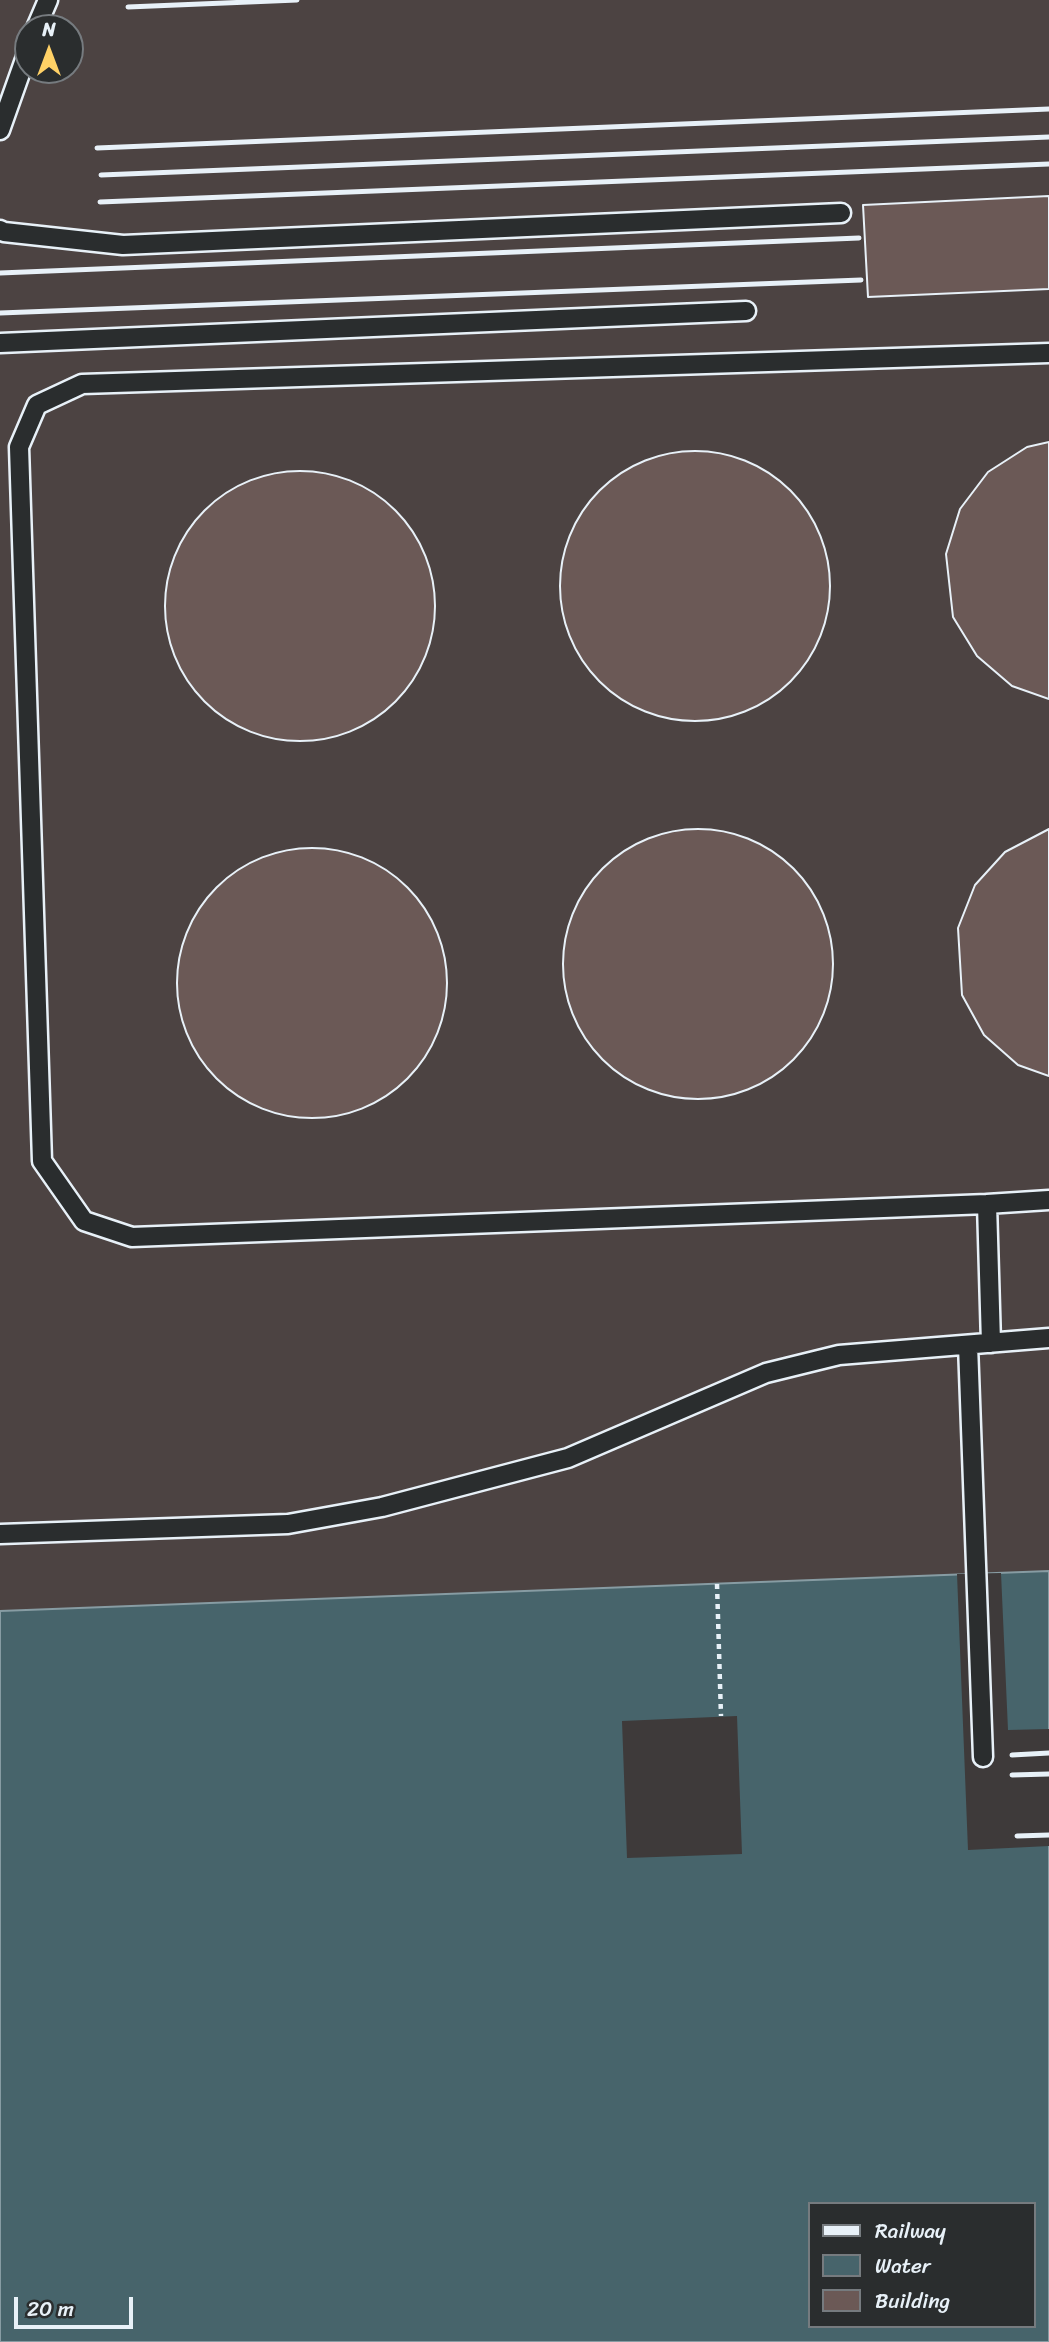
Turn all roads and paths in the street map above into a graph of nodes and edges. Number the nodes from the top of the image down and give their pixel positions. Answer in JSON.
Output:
{"nodes":[{"id":1,"x":16,"y":84,"type":"edge"},
{"id":2,"x":0,"y":130,"type":"edge"},
{"id":3,"x":841,"y":213,"type":"dead end"},
{"id":4,"x":0,"y":230,"type":"edge"},
{"id":5,"x":746,"y":311,"type":"dead end"},
{"id":6,"x":0,"y":343,"type":"edge"},
{"id":7,"x":1049,"y":353,"type":"edge"},
{"id":8,"x":1049,"y":1200,"type":"edge"},
{"id":9,"x":987,"y":1204,"type":"junction"},
{"id":10,"x":1049,"y":1338,"type":"edge"},
{"id":11,"x":990,"y":1343,"type":"junction"},
{"id":12,"x":968,"y":1345,"type":"junction"},
{"id":13,"x":0,"y":1534,"type":"edge"},
{"id":14,"x":717,"y":1584,"type":"dead end"},
{"id":15,"x":721,"y":1716,"type":"dead end"},
{"id":16,"x":983,"y":1757,"type":"dead end"}],
"edges":[{"from":1,"to":2,"type":"lane"},
{"from":3,"to":4,"type":"lane"},
{"from":5,"to":6,"type":"lane"},
{"from":7,"to":9,"type":"lane"},
{"from":8,"to":9,"type":"lane"},
{"from":9,"to":11,"type":"lane"},
{"from":10,"to":11,"type":"lane"},
{"from":11,"to":12,"type":"lane"},
{"from":12,"to":13,"type":"lane"},
{"from":12,"to":16,"type":"lane"},
{"from":14,"to":15,"type":"path"}]}
